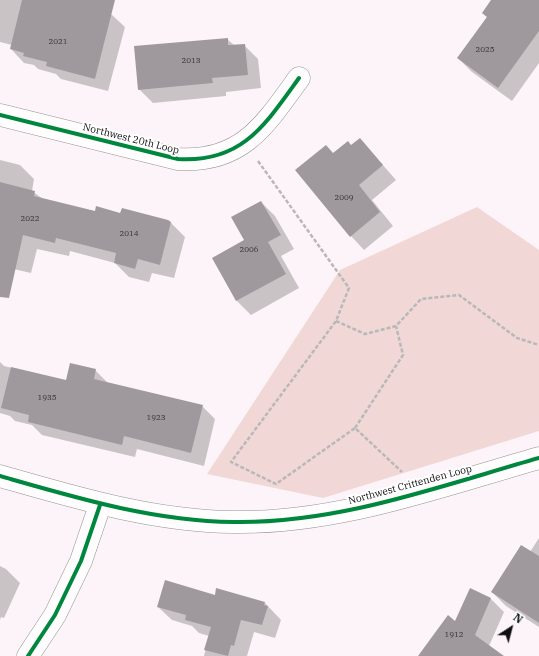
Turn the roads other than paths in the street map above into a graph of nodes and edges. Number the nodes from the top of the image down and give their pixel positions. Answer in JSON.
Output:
{"nodes":[{"id":1,"x":299,"y":78,"type":"dead end"},
{"id":2,"x":0,"y":115,"type":"edge"},
{"id":3,"x":539,"y":458,"type":"edge"},
{"id":4,"x":0,"y":476,"type":"edge"},
{"id":5,"x":100,"y":504,"type":"junction"},
{"id":6,"x":28,"y":656,"type":"edge"}],
"edges":[{"from":1,"to":2,"type":"street","name":"Northwest 20th Loop"},
{"from":3,"to":5,"type":"street","name":"Northwest Crittenden Loop"},
{"from":4,"to":5,"type":"street","name":"Northwest Crittenden Loop"},
{"from":5,"to":6,"type":"street"}]}
